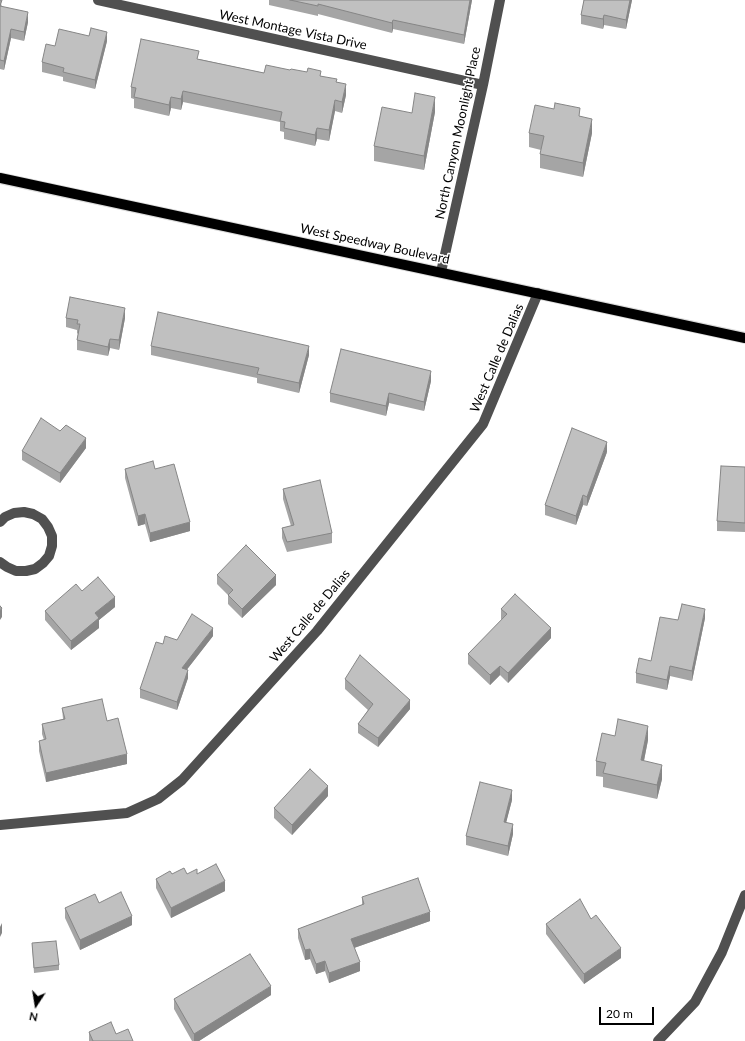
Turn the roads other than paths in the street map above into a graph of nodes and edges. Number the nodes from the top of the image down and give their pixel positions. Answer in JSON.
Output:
{"nodes":[{"id":1,"x":98,"y":0,"type":"edge"},
{"id":2,"x":500,"y":0,"type":"edge"},
{"id":3,"x":483,"y":85,"type":"junction"},
{"id":4,"x":0,"y":178,"type":"edge"},
{"id":5,"x":441,"y":272,"type":"junction"},
{"id":6,"x":538,"y":293,"type":"junction"},
{"id":7,"x":745,"y":338,"type":"edge"},
{"id":8,"x":0,"y":522,"type":"edge"},
{"id":9,"x":0,"y":562,"type":"edge"},
{"id":10,"x":0,"y":825,"type":"edge"},
{"id":11,"x":745,"y":895,"type":"edge"},
{"id":12,"x":658,"y":1041,"type":"edge"}],
"edges":[{"from":1,"to":3,"type":"street","name":"West Montage Vista Drive"},
{"from":2,"to":3,"type":"street","name":"North Canyon Moonlight Place"},
{"from":3,"to":5,"type":"street","name":"North Canyon Moonlight Place"},
{"from":4,"to":5,"type":"main road","name":"West Speedway Boulevard"},
{"from":5,"to":6,"type":"main road","name":"West Speedway Boulevard"},
{"from":6,"to":7,"type":"main road","name":"West Speedway Boulevard"},
{"from":6,"to":10,"type":"street","name":"West Calle de Dalias"},
{"from":8,"to":9,"type":"street"},
{"from":11,"to":12,"type":"street"}]}
